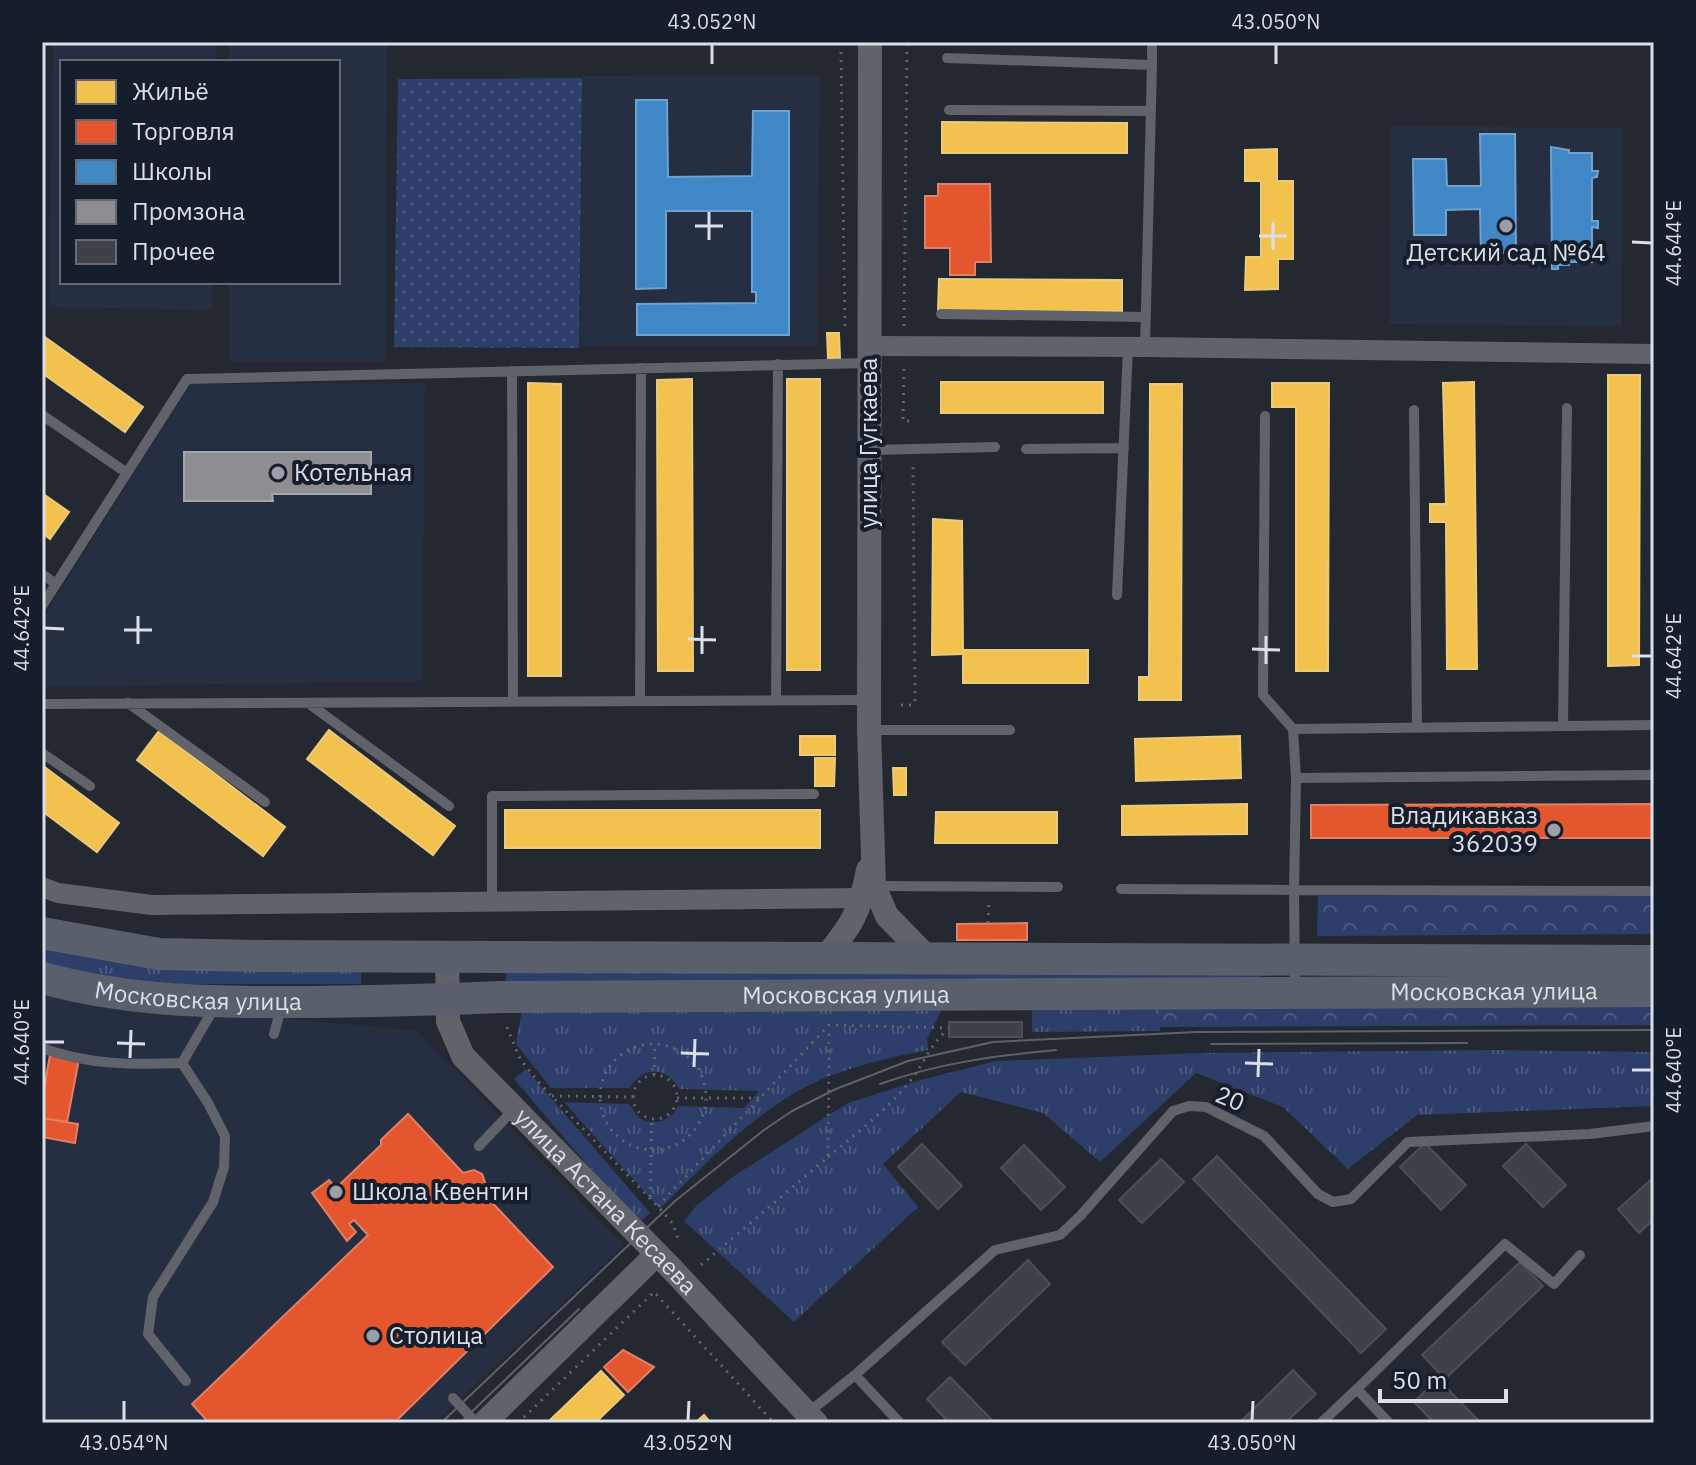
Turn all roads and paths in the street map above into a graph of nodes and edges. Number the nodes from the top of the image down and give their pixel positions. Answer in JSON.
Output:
{"nodes":[{"id":1,"x":870,"y":42,"type":"edge"},
{"id":2,"x":907,"y":42,"type":"edge"},
{"id":3,"x":1152,"y":42,"type":"edge"},
{"id":4,"x":841,"y":52,"type":"dead end"},
{"id":5,"x":947,"y":58,"type":"dead end"},
{"id":6,"x":1152,"y":65,"type":"junction"},
{"id":7,"x":949,"y":110,"type":"dead end"},
{"id":8,"x":1151,"y":111,"type":"junction"},
{"id":9,"x":941,"y":314,"type":"dead end"},
{"id":10,"x":1145,"y":317,"type":"junction"},
{"id":11,"x":845,"y":331,"type":"dead end"},
{"id":12,"x":904,"y":331,"type":"dead end"},
{"id":13,"x":1136,"y":347,"type":"junction"},
{"id":14,"x":869,"y":354,"type":"junction"},
{"id":15,"x":1654,"y":354,"type":"edge"},
{"id":16,"x":778,"y":364,"type":"junction"},
{"id":17,"x":641,"y":368,"type":"junction"},
{"id":18,"x":904,"y":369,"type":"dead end"},
{"id":19,"x":512,"y":371,"type":"junction"},
{"id":20,"x":1567,"y":408,"type":"dead end"},
{"id":21,"x":1414,"y":410,"type":"dead end"},
{"id":22,"x":42,"y":415,"type":"edge"},
{"id":23,"x":1265,"y":416,"type":"dead end"},
{"id":24,"x":914,"y":421,"type":"dead end"},
{"id":25,"x":995,"y":447,"type":"dead end"},
{"id":26,"x":1124,"y":448,"type":"junction"},
{"id":27,"x":1026,"y":449,"type":"dead end"},
{"id":28,"x":869,"y":450,"type":"junction"},
{"id":29,"x":913,"y":457,"type":"dead end"},
{"id":30,"x":127,"y":473,"type":"junction"},
{"id":31,"x":42,"y":574,"type":"edge"},
{"id":32,"x":56,"y":584,"type":"junction"},
{"id":33,"x":1117,"y":595,"type":"dead end"},
{"id":34,"x":42,"y":606,"type":"edge"},
{"id":35,"x":776,"y":700,"type":"junction"},
{"id":36,"x":869,"y":700,"type":"junction"},
{"id":37,"x":513,"y":701,"type":"junction"},
{"id":38,"x":640,"y":701,"type":"junction"},
{"id":39,"x":307,"y":702,"type":"junction"},
{"id":40,"x":128,"y":703,"type":"junction"},
{"id":41,"x":42,"y":704,"type":"edge"},
{"id":42,"x":901,"y":705,"type":"dead end"},
{"id":43,"x":1654,"y":725,"type":"edge"},
{"id":44,"x":1563,"y":726,"type":"junction"},
{"id":45,"x":1417,"y":728,"type":"junction"},
{"id":46,"x":1293,"y":729,"type":"junction"},
{"id":47,"x":869,"y":730,"type":"junction"},
{"id":48,"x":1010,"y":730,"type":"dead end"},
{"id":49,"x":42,"y":753,"type":"edge"},
{"id":50,"x":1654,"y":775,"type":"edge"},
{"id":51,"x":1296,"y":778,"type":"junction"},
{"id":52,"x":90,"y":786,"type":"dead end"},
{"id":53,"x":814,"y":794,"type":"dead end"},
{"id":54,"x":265,"y":802,"type":"dead end"},
{"id":55,"x":449,"y":806,"type":"dead end"},
{"id":56,"x":42,"y":887,"type":"edge"},
{"id":57,"x":990,"y":887,"type":"junction"},
{"id":58,"x":1058,"y":887,"type":"dead end"},
{"id":59,"x":1121,"y":889,"type":"dead end"},
{"id":60,"x":1294,"y":890,"type":"junction"},
{"id":61,"x":1654,"y":891,"type":"edge"},
{"id":62,"x":869,"y":892,"type":"junction"},
{"id":63,"x":492,"y":903,"type":"junction"},
{"id":64,"x":988,"y":923,"type":"dead end"},
{"id":65,"x":42,"y":933,"type":"edge"},
{"id":66,"x":447,"y":957,"type":"junction"},
{"id":67,"x":927,"y":957,"type":"junction"},
{"id":68,"x":824,"y":959,"type":"junction"},
{"id":69,"x":1295,"y":959,"type":"junction"},
{"id":70,"x":1654,"y":961,"type":"edge"},
{"id":71,"x":42,"y":978,"type":"edge"},
{"id":72,"x":1654,"y":991,"type":"edge"},
{"id":73,"x":1295,"y":993,"type":"junction"},
{"id":74,"x":448,"y":999,"type":"junction"},
{"id":75,"x":219,"y":1002,"type":"junction"},
{"id":76,"x":282,"y":1002,"type":"junction"},
{"id":77,"x":829,"y":1025,"type":"junction"},
{"id":78,"x":507,"y":1027,"type":"dead end"},
{"id":79,"x":274,"y":1034,"type":"dead end"},
{"id":80,"x":655,"y":1044,"type":"junction"},
{"id":81,"x":42,"y":1048,"type":"edge"},
{"id":82,"x":182,"y":1063,"type":"junction"},
{"id":83,"x":654,"y":1075,"type":"junction"},
{"id":84,"x":552,"y":1096,"type":"junction"},
{"id":85,"x":600,"y":1097,"type":"junction"},
{"id":86,"x":632,"y":1097,"type":"junction"},
{"id":87,"x":706,"y":1097,"type":"junction"},
{"id":88,"x":677,"y":1098,"type":"junction"},
{"id":89,"x":760,"y":1098,"type":"junction"},
{"id":90,"x":514,"y":1109,"type":"junction"},
{"id":91,"x":652,"y":1119,"type":"junction"},
{"id":92,"x":1654,"y":1126,"type":"edge"},
{"id":93,"x":479,"y":1146,"type":"dead end"},
{"id":94,"x":651,"y":1150,"type":"junction"},
{"id":95,"x":828,"y":1157,"type":"junction"},
{"id":96,"x":650,"y":1197,"type":"junction"},
{"id":97,"x":658,"y":1206,"type":"junction"},
{"id":98,"x":678,"y":1239,"type":"dead end"},
{"id":99,"x":657,"y":1254,"type":"junction"},
{"id":100,"x":1580,"y":1255,"type":"dead end"},
{"id":101,"x":701,"y":1265,"type":"dead end"},
{"id":102,"x":855,"y":1375,"type":"junction"},
{"id":103,"x":186,"y":1381,"type":"dead end"},
{"id":104,"x":1357,"y":1389,"type":"junction"},
{"id":105,"x":453,"y":1398,"type":"dead end"},
{"id":106,"x":812,"y":1418,"type":"edge"},
{"id":107,"x":476,"y":1423,"type":"edge"},
{"id":108,"x":484,"y":1423,"type":"edge"},
{"id":109,"x":518,"y":1423,"type":"edge"},
{"id":110,"x":774,"y":1423,"type":"edge"},
{"id":111,"x":900,"y":1423,"type":"edge"},
{"id":112,"x":1321,"y":1423,"type":"edge"},
{"id":113,"x":1389,"y":1423,"type":"edge"}],
"edges":[{"from":1,"to":14,"type":"street","name":"улица Гугкаева"},
{"from":2,"to":12,"type":"path"},
{"from":3,"to":6,"type":"lane"},
{"from":4,"to":11,"type":"path"},
{"from":5,"to":6,"type":"lane"},
{"from":6,"to":8,"type":"lane"},
{"from":7,"to":8,"type":"lane"},
{"from":8,"to":10,"type":"lane"},
{"from":9,"to":10,"type":"lane"},
{"from":10,"to":13,"type":"lane"},
{"from":13,"to":14,"type":"street"},
{"from":13,"to":15,"type":"street"},
{"from":13,"to":26,"type":"lane"},
{"from":14,"to":16,"type":"lane"},
{"from":14,"to":28,"type":"street","name":"улица Гугкаева"},
{"from":16,"to":17,"type":"lane"},
{"from":16,"to":35,"type":"lane"},
{"from":17,"to":19,"type":"lane"},
{"from":17,"to":38,"type":"lane"},
{"from":18,"to":24,"type":"path"},
{"from":19,"to":30,"type":"lane"},
{"from":19,"to":37,"type":"lane"},
{"from":20,"to":44,"type":"lane"},
{"from":21,"to":45,"type":"lane"},
{"from":22,"to":30,"type":"lane"},
{"from":23,"to":46,"type":"lane"},
{"from":25,"to":28,"type":"lane"},
{"from":26,"to":27,"type":"lane"},
{"from":26,"to":33,"type":"lane"},
{"from":28,"to":36,"type":"street","name":"улица Гугкаева"},
{"from":29,"to":42,"type":"path"},
{"from":30,"to":32,"type":"lane"},
{"from":31,"to":32,"type":"lane"},
{"from":32,"to":34,"type":"lane"},
{"from":35,"to":36,"type":"lane"},
{"from":35,"to":38,"type":"lane"},
{"from":36,"to":47,"type":"street","name":"улица Гугкаева"},
{"from":37,"to":38,"type":"lane"},
{"from":37,"to":39,"type":"lane"},
{"from":39,"to":40,"type":"lane"},
{"from":39,"to":55,"type":"lane"},
{"from":40,"to":41,"type":"lane"},
{"from":40,"to":54,"type":"lane"},
{"from":43,"to":44,"type":"lane"},
{"from":44,"to":45,"type":"lane"},
{"from":45,"to":46,"type":"lane"},
{"from":46,"to":51,"type":"lane"},
{"from":47,"to":48,"type":"lane"},
{"from":47,"to":62,"type":"street","name":"улица Гугкаева"},
{"from":49,"to":52,"type":"lane"},
{"from":50,"to":51,"type":"lane"},
{"from":51,"to":60,"type":"lane"},
{"from":53,"to":63,"type":"lane"},
{"from":56,"to":63,"type":"street"},
{"from":57,"to":58,"type":"lane"},
{"from":57,"to":62,"type":"lane"},
{"from":57,"to":64,"type":"path"},
{"from":59,"to":60,"type":"lane"},
{"from":60,"to":61,"type":"lane"},
{"from":60,"to":69,"type":"lane"},
{"from":62,"to":63,"type":"street"},
{"from":62,"to":67,"type":"street"},
{"from":62,"to":68,"type":"street","name":"улица Гугкаева"},
{"from":65,"to":66,"type":"highway","name":"Московская улица"},
{"from":66,"to":68,"type":"highway","name":"Московская улица"},
{"from":66,"to":74,"type":"street","name":"улица Астана Кесаева"},
{"from":67,"to":68,"type":"highway","name":"Московская улица"},
{"from":67,"to":69,"type":"highway","name":"Московская улица"},
{"from":69,"to":70,"type":"highway","name":"Московская улица"},
{"from":69,"to":73,"type":"lane"},
{"from":71,"to":75,"type":"highway","name":"Московская улица"},
{"from":72,"to":73,"type":"highway","name":"Московская улица"},
{"from":73,"to":74,"type":"highway","name":"Московская улица"},
{"from":74,"to":76,"type":"highway","name":"Московская улица"},
{"from":74,"to":90,"type":"street","name":"улица Астана Кесаева"},
{"from":75,"to":76,"type":"highway","name":"Московская улица"},
{"from":75,"to":82,"type":"lane"},
{"from":76,"to":79,"type":"lane"},
{"from":77,"to":89,"type":"path"},
{"from":77,"to":95,"type":"path"},
{"from":77,"to":95,"type":"path"},
{"from":78,"to":84,"type":"path"},
{"from":80,"to":83,"type":"path"},
{"from":80,"to":85,"type":"path"},
{"from":80,"to":87,"type":"path"},
{"from":81,"to":82,"type":"lane"},
{"from":82,"to":103,"type":"lane"},
{"from":83,"to":86,"type":"path"},
{"from":83,"to":88,"type":"path"},
{"from":84,"to":85,"type":"path"},
{"from":84,"to":96,"type":"path"},
{"from":85,"to":86,"type":"path"},
{"from":85,"to":94,"type":"path"},
{"from":86,"to":91,"type":"path"},
{"from":87,"to":88,"type":"path"},
{"from":87,"to":89,"type":"path"},
{"from":87,"to":94,"type":"path"},
{"from":88,"to":91,"type":"path"},
{"from":89,"to":97,"type":"path"},
{"from":90,"to":93,"type":"lane"},
{"from":90,"to":99,"type":"street","name":"улица Астана Кесаева"},
{"from":91,"to":94,"type":"path"},
{"from":92,"to":102,"type":"lane","name":"20"},
{"from":94,"to":96,"type":"path"},
{"from":95,"to":101,"type":"path"},
{"from":96,"to":97,"type":"path"},
{"from":97,"to":98,"type":"path"},
{"from":99,"to":106,"type":"street","name":"улица Астана Кесаева"},
{"from":99,"to":108,"type":"street"},
{"from":100,"to":104,"type":"lane"},
{"from":102,"to":106,"type":"lane","name":"20"},
{"from":102,"to":111,"type":"lane"},
{"from":104,"to":112,"type":"lane"},
{"from":104,"to":113,"type":"lane"},
{"from":105,"to":107,"type":"lane"},
{"from":109,"to":110,"type":"path"}]}
